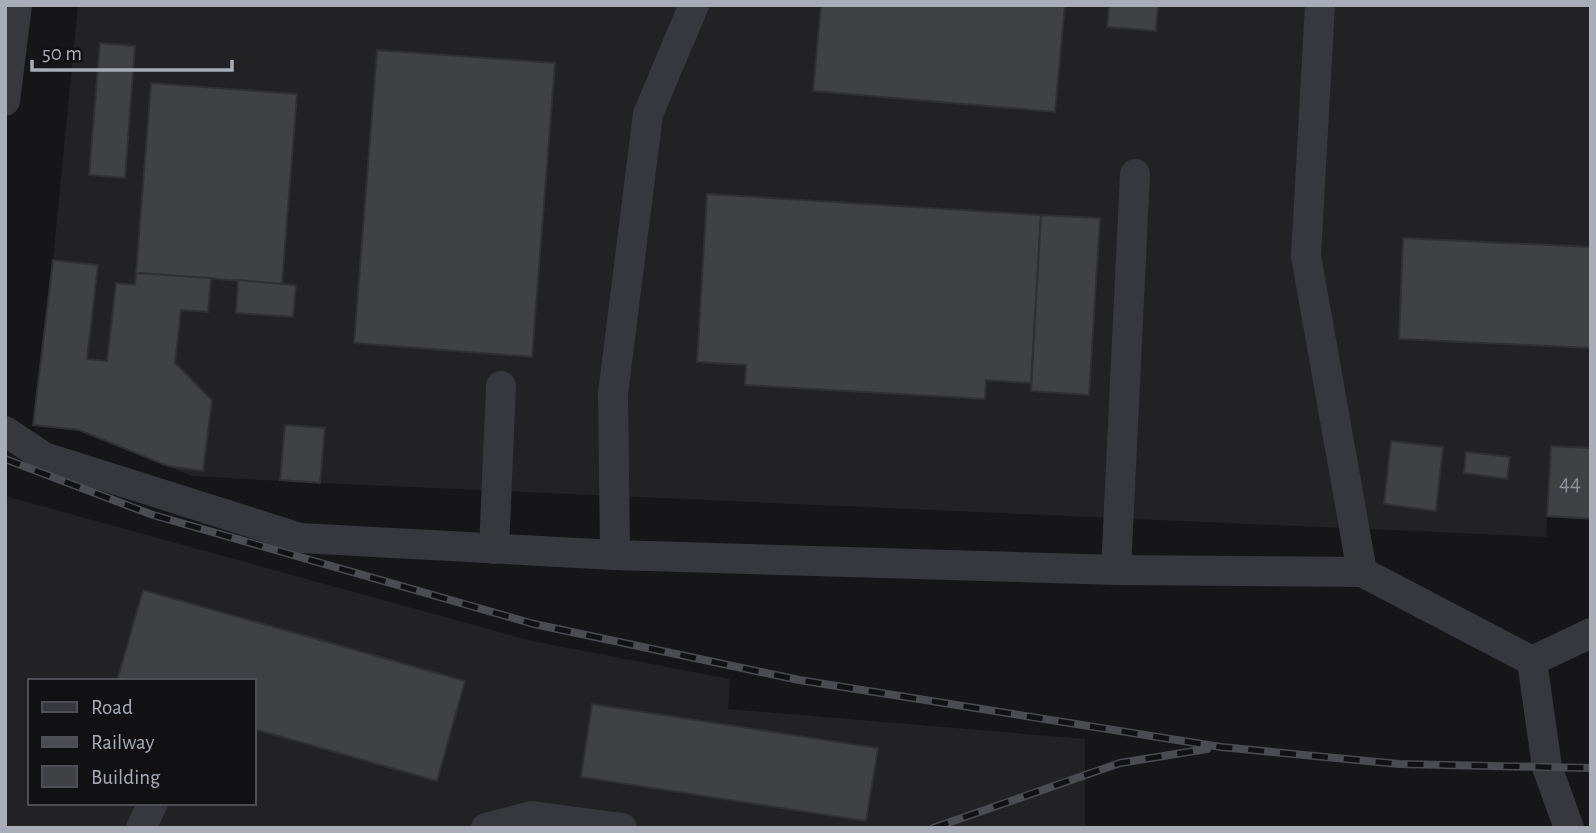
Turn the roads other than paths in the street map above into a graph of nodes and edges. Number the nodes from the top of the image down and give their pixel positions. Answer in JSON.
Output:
{"nodes":[{"id":1,"x":17,"y":5,"type":"edge"},
{"id":2,"x":694,"y":5,"type":"edge"},
{"id":3,"x":1320,"y":5,"type":"edge"},
{"id":4,"x":5,"y":101,"type":"edge"},
{"id":5,"x":1135,"y":174,"type":"dead end"},
{"id":6,"x":501,"y":386,"type":"dead end"},
{"id":7,"x":5,"y":431,"type":"edge"},
{"id":8,"x":495,"y":548,"type":"junction"},
{"id":9,"x":615,"y":555,"type":"junction"},
{"id":10,"x":1116,"y":570,"type":"junction"},
{"id":11,"x":1362,"y":572,"type":"junction"},
{"id":12,"x":1591,"y":633,"type":"edge"},
{"id":13,"x":1532,"y":661,"type":"junction"},
{"id":14,"x":152,"y":805,"type":"edge"},
{"id":15,"x":141,"y":828,"type":"edge"},
{"id":16,"x":486,"y":828,"type":"edge"},
{"id":17,"x":622,"y":828,"type":"edge"},
{"id":18,"x":1569,"y":828,"type":"edge"}],
"edges":[{"from":1,"to":4,"type":"street"},
{"from":2,"to":9,"type":"street"},
{"from":3,"to":11,"type":"street"},
{"from":5,"to":10,"type":"street"},
{"from":6,"to":8,"type":"street"},
{"from":7,"to":8,"type":"street"},
{"from":8,"to":9,"type":"street"},
{"from":9,"to":10,"type":"street"},
{"from":10,"to":11,"type":"street"},
{"from":11,"to":13,"type":"street"},
{"from":12,"to":13,"type":"street"},
{"from":13,"to":18,"type":"street"},
{"from":14,"to":15,"type":"street"},
{"from":16,"to":17,"type":"street"}]}
